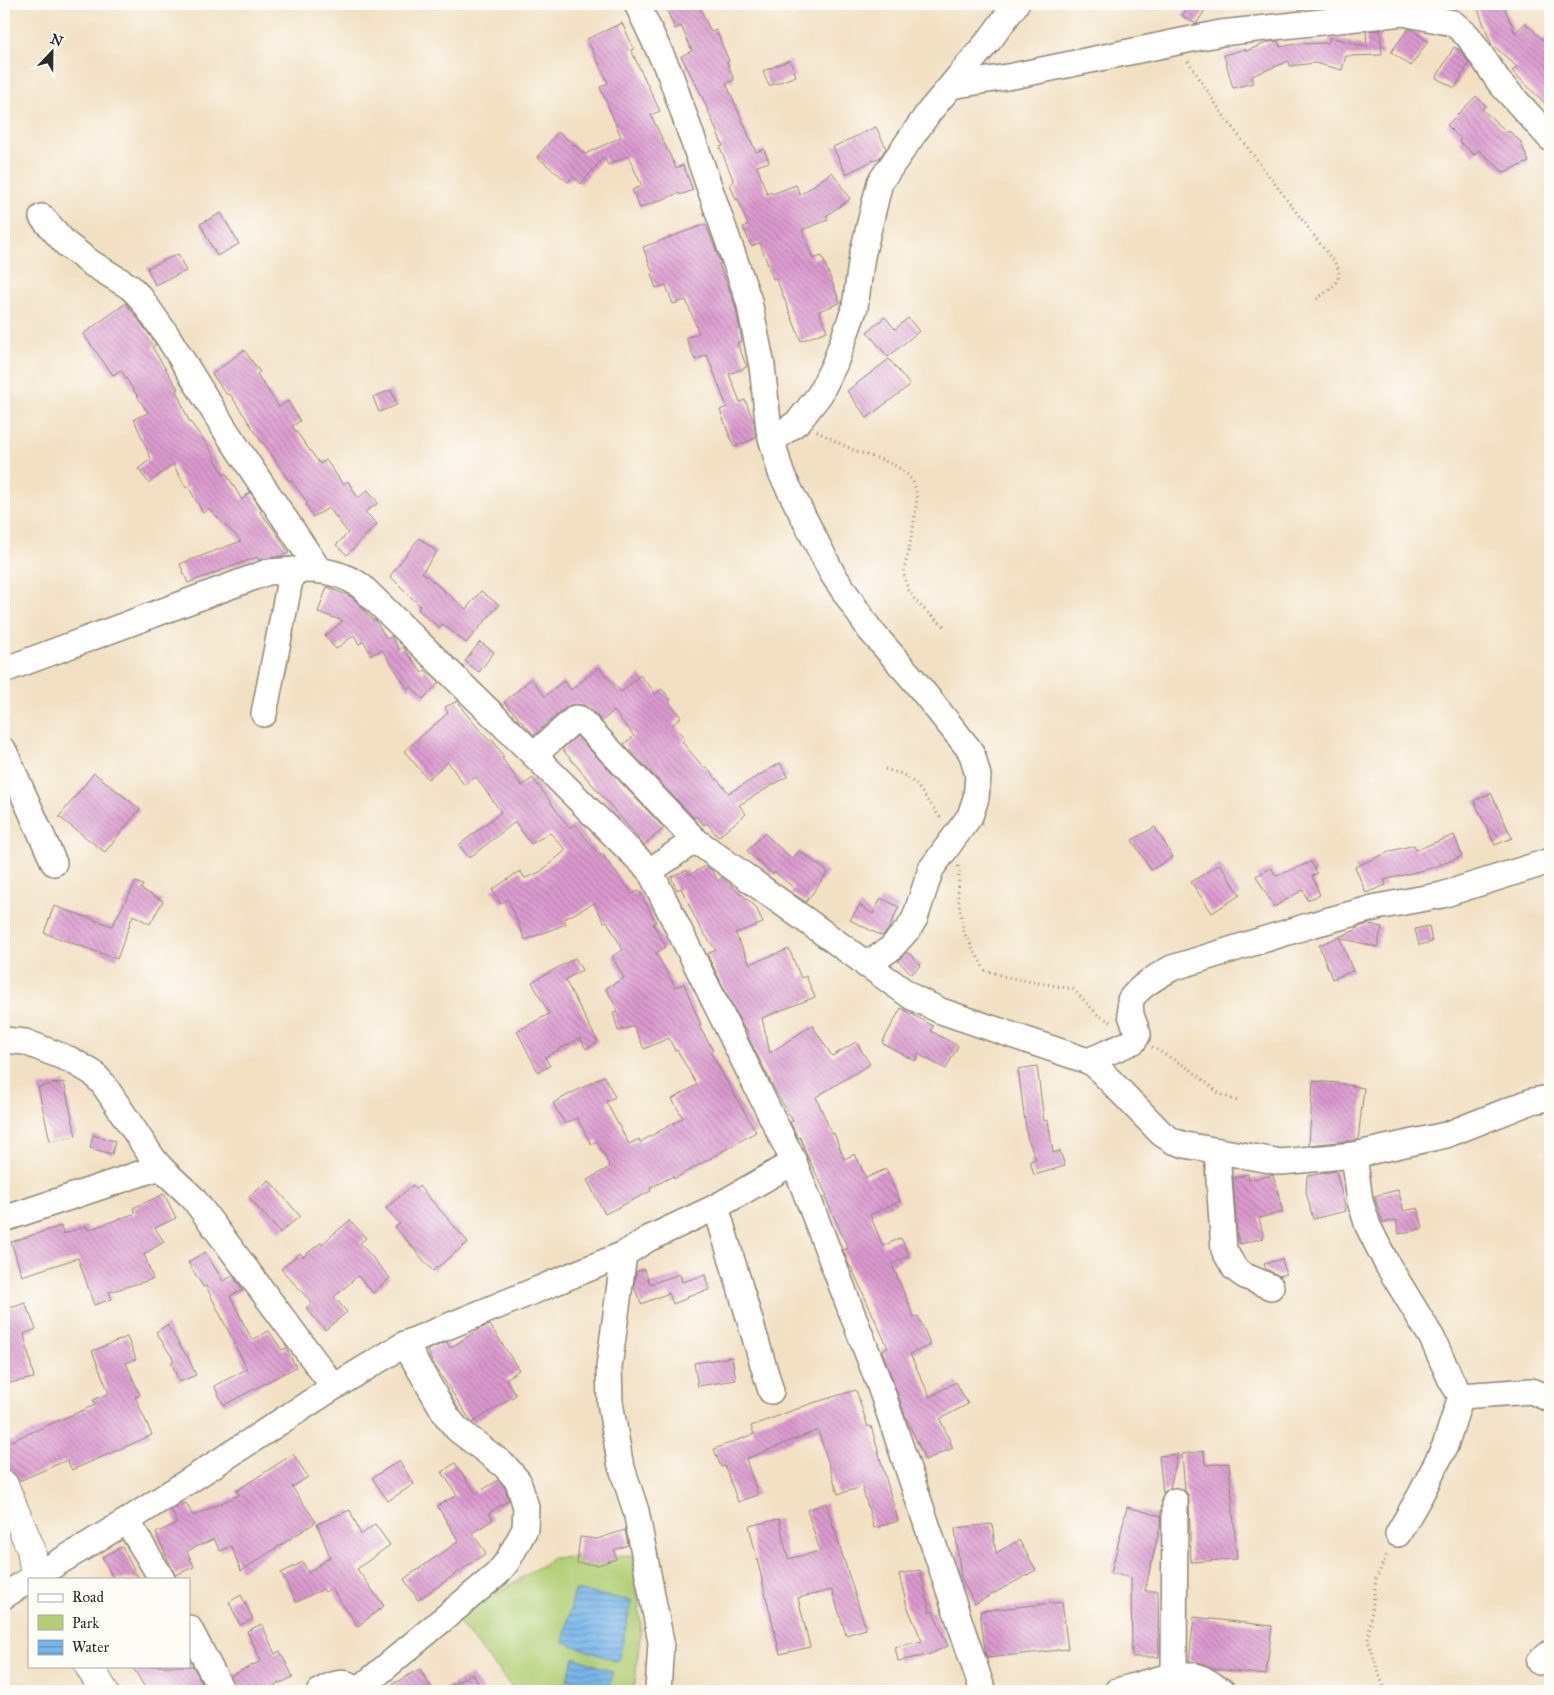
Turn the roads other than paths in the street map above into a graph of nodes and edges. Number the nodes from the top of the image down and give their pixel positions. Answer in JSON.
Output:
{"nodes":[{"id":1,"x":637,"y":4,"type":"edge"},
{"id":2,"x":1016,"y":4,"type":"edge"},
{"id":3,"x":950,"y":86,"type":"junction"},
{"id":4,"x":1550,"y":138,"type":"edge"},
{"id":5,"x":42,"y":217,"type":"dead end"},
{"id":6,"x":772,"y":441,"type":"junction"},
{"id":7,"x":292,"y":570,"type":"junction"},
{"id":8,"x":319,"y":570,"type":"junction"},
{"id":9,"x":4,"y":670,"type":"edge"},
{"id":10,"x":264,"y":714,"type":"dead end"},
{"id":11,"x":4,"y":751,"type":"edge"},
{"id":12,"x":534,"y":755,"type":"junction"},
{"id":13,"x":695,"y":840,"type":"junction"},
{"id":14,"x":1550,"y":861,"type":"edge"},
{"id":15,"x":54,"y":862,"type":"dead end"},
{"id":16,"x":650,"y":872,"type":"junction"},
{"id":17,"x":866,"y":965,"type":"junction"},
{"id":18,"x":4,"y":1039,"type":"edge"},
{"id":19,"x":1088,"y":1061,"type":"junction"},
{"id":20,"x":1550,"y":1098,"type":"edge"},
{"id":21,"x":1217,"y":1151,"type":"junction"},
{"id":22,"x":1354,"y":1155,"type":"junction"},
{"id":23,"x":794,"y":1162,"type":"junction"},
{"id":24,"x":160,"y":1166,"type":"junction"},
{"id":25,"x":716,"y":1206,"type":"junction"},
{"id":26,"x":4,"y":1219,"type":"edge"},
{"id":27,"x":624,"y":1254,"type":"junction"},
{"id":28,"x":1271,"y":1287,"type":"dead end"},
{"id":29,"x":406,"y":1344,"type":"junction"},
{"id":30,"x":334,"y":1388,"type":"junction"},
{"id":31,"x":771,"y":1391,"type":"dead end"},
{"id":32,"x":1461,"y":1396,"type":"junction"},
{"id":33,"x":1550,"y":1399,"type":"edge"},
{"id":34,"x":4,"y":1485,"type":"edge"},
{"id":35,"x":1175,"y":1501,"type":"dead end"},
{"id":36,"x":4,"y":1516,"type":"edge"},
{"id":37,"x":127,"y":1520,"type":"junction"},
{"id":38,"x":1398,"y":1534,"type":"road end"},
{"id":39,"x":33,"y":1578,"type":"edge"},
{"id":40,"x":161,"y":1578,"type":"edge"},
{"id":41,"x":28,"y":1581,"type":"edge"},
{"id":42,"x":4,"y":1596,"type":"edge"},
{"id":43,"x":190,"y":1630,"type":"edge"},
{"id":44,"x":90,"y":1668,"type":"edge"},
{"id":45,"x":1174,"y":1676,"type":"junction"},
{"id":46,"x":104,"y":1691,"type":"edge"},
{"id":47,"x":222,"y":1691,"type":"edge"},
{"id":48,"x":320,"y":1691,"type":"edge"},
{"id":49,"x":357,"y":1691,"type":"edge"},
{"id":50,"x":658,"y":1691,"type":"edge"},
{"id":51,"x":983,"y":1691,"type":"edge"},
{"id":52,"x":1117,"y":1691,"type":"edge"},
{"id":53,"x":1222,"y":1691,"type":"edge"}],
"edges":[{"from":1,"to":6,"type":"street"},
{"from":2,"to":3,"type":"street"},
{"from":3,"to":4,"type":"street"},
{"from":3,"to":6,"type":"street"},
{"from":5,"to":8,"type":"street"},
{"from":6,"to":17,"type":"street"},
{"from":7,"to":8,"type":"street"},
{"from":7,"to":9,"type":"street"},
{"from":7,"to":10,"type":"street"},
{"from":8,"to":12,"type":"street"},
{"from":11,"to":15,"type":"street"},
{"from":12,"to":13,"type":"street"},
{"from":12,"to":16,"type":"street"},
{"from":13,"to":16,"type":"street"},
{"from":13,"to":17,"type":"street"},
{"from":14,"to":19,"type":"street"},
{"from":16,"to":23,"type":"street"},
{"from":17,"to":19,"type":"street"},
{"from":18,"to":24,"type":"street"},
{"from":19,"to":21,"type":"street"},
{"from":20,"to":22,"type":"street"},
{"from":21,"to":22,"type":"street"},
{"from":21,"to":28,"type":"street"},
{"from":22,"to":32,"type":"street"},
{"from":23,"to":25,"type":"street"},
{"from":23,"to":51,"type":"street"},
{"from":24,"to":26,"type":"street"},
{"from":24,"to":30,"type":"street"},
{"from":25,"to":27,"type":"street"},
{"from":25,"to":31,"type":"street"},
{"from":27,"to":29,"type":"street"},
{"from":27,"to":50,"type":"street"},
{"from":29,"to":30,"type":"street"},
{"from":29,"to":49,"type":"street"},
{"from":30,"to":37,"type":"street"},
{"from":32,"to":33,"type":"street"},
{"from":32,"to":38,"type":"street"},
{"from":34,"to":39,"type":"highway"},
{"from":35,"to":45,"type":"street"},
{"from":36,"to":39,"type":"highway"},
{"from":37,"to":39,"type":"street"},
{"from":37,"to":40,"type":"street"},
{"from":41,"to":42,"type":"street"},
{"from":43,"to":47,"type":"street"},
{"from":44,"to":46,"type":"highway"},
{"from":45,"to":52,"type":"street"},
{"from":45,"to":53,"type":"street"},
{"from":48,"to":49,"type":"street"}]}
